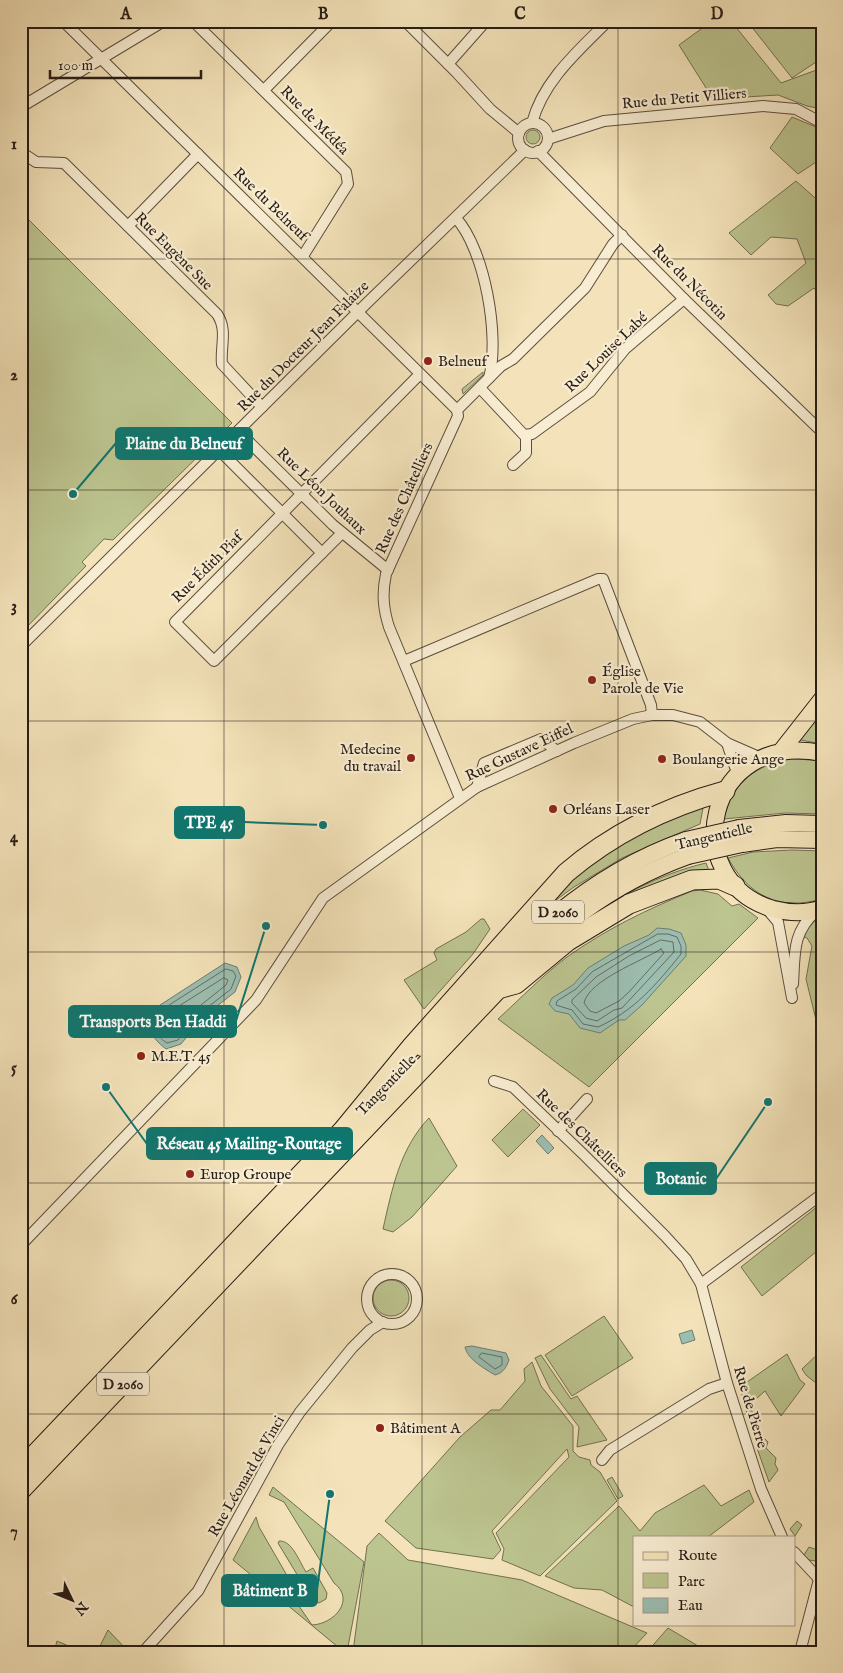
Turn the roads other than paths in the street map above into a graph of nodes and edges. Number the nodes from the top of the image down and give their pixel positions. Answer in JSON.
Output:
{"nodes":[{"id":1,"x":63,"y":21,"type":"edge"},
{"id":2,"x":164,"y":21,"type":"edge"},
{"id":3,"x":193,"y":21,"type":"edge"},
{"id":4,"x":332,"y":21,"type":"edge"},
{"id":5,"x":405,"y":21,"type":"edge"},
{"id":6,"x":486,"y":21,"type":"edge"},
{"id":7,"x":608,"y":21,"type":"edge"},
{"id":8,"x":101,"y":59,"type":"junction"},
{"id":9,"x":448,"y":64,"type":"junction"},
{"id":10,"x":264,"y":90,"type":"junction"},
{"id":11,"x":21,"y":107,"type":"edge"},
{"id":12,"x":532,"y":123,"type":"junction"},
{"id":13,"x":822,"y":123,"type":"edge"},
{"id":14,"x":519,"y":133,"type":"junction"},
{"id":15,"x":548,"y":139,"type":"junction"},
{"id":16,"x":525,"y":150,"type":"junction"},
{"id":17,"x":538,"y":151,"type":"junction"},
{"id":18,"x":21,"y":152,"type":"edge"},
{"id":19,"x":198,"y":154,"type":"junction"},
{"id":20,"x":456,"y":218,"type":"junction"},
{"id":21,"x":128,"y":226,"type":"junction"},
{"id":22,"x":622,"y":235,"type":"junction"},
{"id":23,"x":302,"y":256,"type":"junction"},
{"id":24,"x":684,"y":299,"type":"junction"},
{"id":25,"x":358,"y":312,"type":"junction"},
{"id":26,"x":420,"y":374,"type":"junction"},
{"id":27,"x":488,"y":379,"type":"junction"},
{"id":28,"x":480,"y":388,"type":"junction"},
{"id":29,"x":262,"y":407,"type":"junction"},
{"id":30,"x":457,"y":410,"type":"junction"},
{"id":31,"x":238,"y":431,"type":"junction"},
{"id":32,"x":822,"y":432,"type":"edge"},
{"id":33,"x":526,"y":436,"type":"junction"},
{"id":34,"x":220,"y":450,"type":"junction"},
{"id":35,"x":513,"y":465,"type":"dead end"},
{"id":36,"x":301,"y":493,"type":"junction"},
{"id":37,"x":282,"y":513,"type":"junction"},
{"id":38,"x":342,"y":533,"type":"junction"},
{"id":39,"x":322,"y":553,"type":"junction"},
{"id":40,"x":388,"y":570,"type":"junction"},
{"id":41,"x":21,"y":646,"type":"edge"},
{"id":42,"x":404,"y":661,"type":"junction"},
{"id":43,"x":822,"y":699,"type":"edge"},
{"id":44,"x":652,"y":715,"type":"junction"},
{"id":45,"x":727,"y":743,"type":"junction"},
{"id":46,"x":557,"y":750,"type":"junction"},
{"id":47,"x":782,"y":750,"type":"junction"},
{"id":48,"x":822,"y":753,"type":"edge"},
{"id":49,"x":759,"y":757,"type":"junction"},
{"id":50,"x":738,"y":774,"type":"junction"},
{"id":51,"x":477,"y":786,"type":"junction"},
{"id":52,"x":725,"y":791,"type":"junction"},
{"id":53,"x":460,"y":798,"type":"junction"},
{"id":54,"x":822,"y":824,"type":"edge"},
{"id":55,"x":740,"y":836,"type":"junction"},
{"id":56,"x":822,"y":840,"type":"edge"},
{"id":57,"x":687,"y":848,"type":"junction"},
{"id":58,"x":735,"y":886,"type":"junction"},
{"id":59,"x":764,"y":906,"type":"junction"},
{"id":60,"x":820,"y":909,"type":"edge"},
{"id":61,"x":498,"y":989,"type":"junction"},
{"id":62,"x":494,"y":1081,"type":"dead end"},
{"id":63,"x":588,"y":1099,"type":"dead end"},
{"id":64,"x":343,"y":1130,"type":"junction"},
{"id":65,"x":558,"y":1130,"type":"junction"},
{"id":66,"x":822,"y":1194,"type":"edge"},
{"id":67,"x":21,"y":1245,"type":"edge"},
{"id":68,"x":701,"y":1284,"type":"junction"},
{"id":69,"x":369,"y":1309,"type":"junction"},
{"id":70,"x":383,"y":1322,"type":"junction"},
{"id":71,"x":352,"y":1348,"type":"junction"},
{"id":72,"x":727,"y":1382,"type":"junction"},
{"id":73,"x":602,"y":1460,"type":"dead end"},
{"id":74,"x":21,"y":1469,"type":"edge"},
{"id":75,"x":21,"y":1490,"type":"edge"},
{"id":76,"x":782,"y":1536,"type":"edge"},
{"id":77,"x":796,"y":1554,"type":"edge"},
{"id":78,"x":822,"y":1568,"type":"edge"},
{"id":79,"x":820,"y":1580,"type":"edge"},
{"id":80,"x":145,"y":1651,"type":"edge"},
{"id":81,"x":800,"y":1652,"type":"edge"}],
"edges":[{"from":1,"to":8,"type":"street","name":"Rue du Belneuf"},
{"from":2,"to":8,"type":"street"},
{"from":3,"to":10,"type":"street","name":"Rue de Médéa"},
{"from":4,"to":10,"type":"street"},
{"from":5,"to":9,"type":"street"},
{"from":6,"to":9,"type":"street"},
{"from":7,"to":12,"type":"street"},
{"from":8,"to":11,"type":"street"},
{"from":8,"to":19,"type":"street","name":"Rue du Belneuf"},
{"from":9,"to":14,"type":"street"},
{"from":10,"to":23,"type":"street","name":"Rue de Médéa"},
{"from":12,"to":14,"type":"street"},
{"from":12,"to":15,"type":"street"},
{"from":13,"to":15,"type":"street","name":"Rue du Petit Villiers"},
{"from":14,"to":16,"type":"street"},
{"from":15,"to":17,"type":"street"},
{"from":16,"to":17,"type":"street"},
{"from":16,"to":20,"type":"street","name":"Rue du Docteur Jean Falaize"},
{"from":17,"to":22,"type":"street","name":"Rue du Nécotin"},
{"from":18,"to":21,"type":"street","name":"Rue Eugène Sue"},
{"from":19,"to":21,"type":"street"},
{"from":19,"to":23,"type":"street","name":"Rue du Belneuf"},
{"from":20,"to":25,"type":"street","name":"Rue du Docteur Jean Falaize"},
{"from":20,"to":27,"type":"street"},
{"from":21,"to":29,"type":"street","name":"Rue Eugène Sue"},
{"from":22,"to":24,"type":"street","name":"Rue du Nécotin"},
{"from":22,"to":27,"type":"street","name":"Rue des Châtelliers"},
{"from":23,"to":25,"type":"street","name":"Rue du Belneuf"},
{"from":24,"to":32,"type":"street","name":"Rue du Nécotin"},
{"from":24,"to":33,"type":"street","name":"Rue Louise Labé"},
{"from":25,"to":26,"type":"street","name":"Rue du Belneuf"},
{"from":25,"to":29,"type":"street","name":"Rue du Docteur Jean Falaize"},
{"from":26,"to":30,"type":"street","name":"Rue du Belneuf"},
{"from":26,"to":36,"type":"street","name":"Rue Édith Piaf"},
{"from":27,"to":28,"type":"street","name":"Rue des Châtelliers"},
{"from":28,"to":30,"type":"street","name":"Rue des Châtelliers"},
{"from":28,"to":33,"type":"street"},
{"from":29,"to":31,"type":"street","name":"Rue du Docteur Jean Falaize"},
{"from":30,"to":40,"type":"street","name":"Rue des Châtelliers"},
{"from":31,"to":34,"type":"street","name":"Rue du Docteur Jean Falaize"},
{"from":31,"to":36,"type":"street","name":"Rue Léon Jouhaux"},
{"from":33,"to":35,"type":"street"},
{"from":34,"to":37,"type":"street"},
{"from":34,"to":41,"type":"street","name":"Rue du Docteur Jean Falaize"},
{"from":36,"to":37,"type":"street","name":"Rue Édith Piaf"},
{"from":36,"to":38,"type":"street","name":"Rue Léon Jouhaux"},
{"from":37,"to":39,"type":"street"},
{"from":37,"to":39,"type":"street","name":"Rue Édith Piaf"},
{"from":38,"to":39,"type":"street","name":"Rue Édith Piaf"},
{"from":38,"to":40,"type":"street","name":"Rue Léon Jouhaux"},
{"from":40,"to":42,"type":"street","name":"Rue des Châtelliers"},
{"from":42,"to":44,"type":"street"},
{"from":42,"to":53,"type":"street","name":"Rue des Châtelliers"},
{"from":43,"to":47,"type":"main road"},
{"from":44,"to":45,"type":"street","name":"Rue Gustave Eiffel"},
{"from":44,"to":46,"type":"street","name":"Rue Gustave Eiffel"},
{"from":45,"to":49,"type":"street","name":"Rue Gustave Eiffel"},
{"from":45,"to":50,"type":"street"},
{"from":46,"to":51,"type":"street","name":"Rue Gustave Eiffel"},
{"from":46,"to":51,"type":"street"},
{"from":47,"to":48,"type":"main road"},
{"from":47,"to":49,"type":"main road"},
{"from":49,"to":50,"type":"main road"},
{"from":50,"to":52,"type":"main road"},
{"from":51,"to":53,"type":"street","name":"Rue Gustave Eiffel"},
{"from":52,"to":58,"type":"main road"},
{"from":52,"to":64,"type":"highway"},
{"from":53,"to":67,"type":"street","name":"Rue Gustave Eiffel"},
{"from":54,"to":55,"type":"main road","name":"Tangentielle","number":"D 2060"},
{"from":55,"to":56,"type":"main road","number":"D 2060"},
{"from":55,"to":57,"type":"main road","number":"D 2060","bridge":true},
{"from":57,"to":61,"type":"main road","name":"Tangentielle","number":"D 2060"},
{"from":57,"to":64,"type":"main road","name":"Tangentielle","number":"D 2060"},
{"from":58,"to":59,"type":"main road"},
{"from":58,"to":61,"type":"highway"},
{"from":59,"to":60,"type":"main road"},
{"from":59,"to":60,"type":"street"},
{"from":61,"to":75,"type":"highway","name":"Tangentielle","number":"D 2060"},
{"from":62,"to":65,"type":"street","name":"Rue des Châtelliers"},
{"from":63,"to":65,"type":"street"},
{"from":64,"to":74,"type":"highway","name":"Tangentielle","number":"D 2060"},
{"from":65,"to":68,"type":"street","name":"Rue des Châtelliers"},
{"from":66,"to":68,"type":"street"},
{"from":68,"to":72,"type":"street","name":"Rue de Pierre"},
{"from":69,"to":70,"type":"street"},
{"from":69,"to":70,"type":"street","name":"Rue Léonard de Vinci"},
{"from":69,"to":71,"type":"street","name":"Rue Léonard de Vinci"},
{"from":70,"to":71,"type":"street","name":"Rue Léonard de Vinci"},
{"from":71,"to":80,"type":"street","name":"Rue Léonard de Vinci"},
{"from":72,"to":73,"type":"street"},
{"from":72,"to":76,"type":"street","name":"Rue de Pierre"},
{"from":77,"to":79,"type":"street"},
{"from":78,"to":79,"type":"street"},
{"from":79,"to":81,"type":"street"}]}
